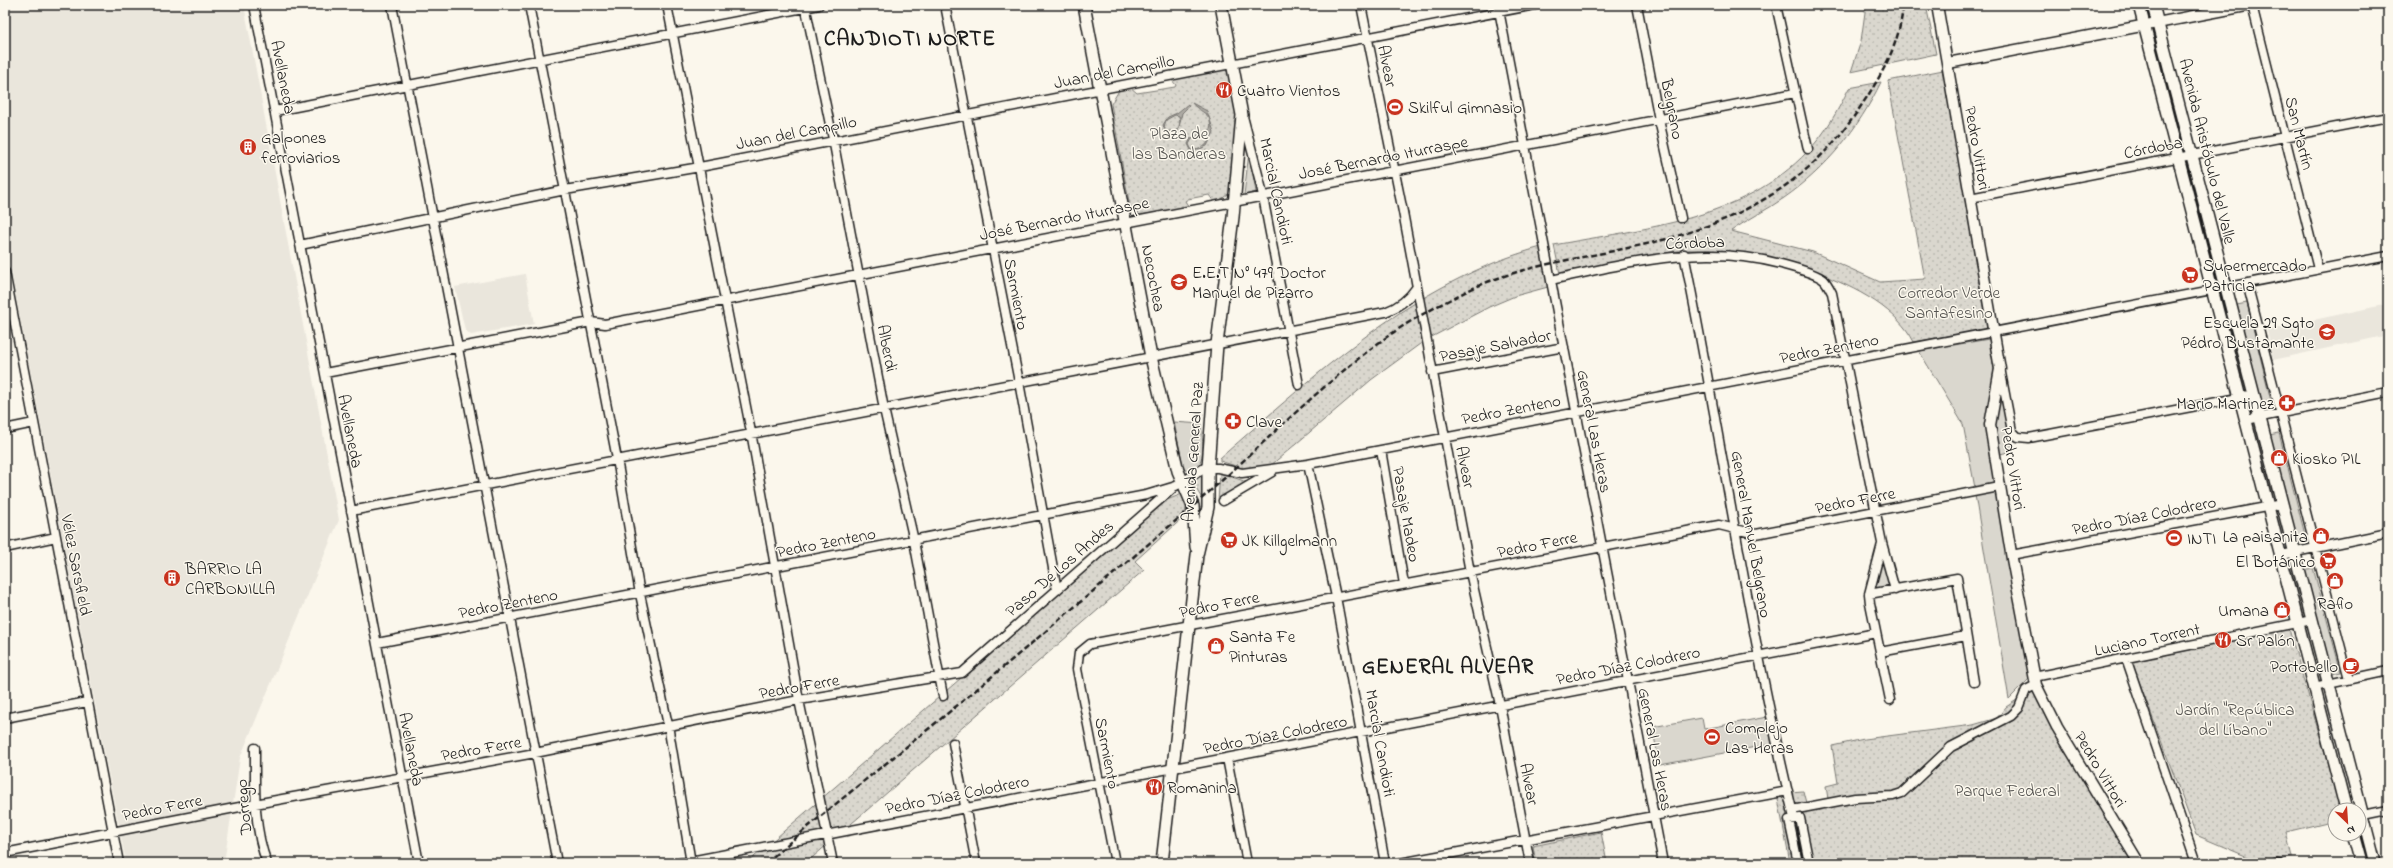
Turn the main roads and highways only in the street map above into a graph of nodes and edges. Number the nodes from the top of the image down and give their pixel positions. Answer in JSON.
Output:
{"nodes":[{"id":1,"x":1084,"y":5,"type":"edge"},
{"id":2,"x":1221,"y":5,"type":"edge"},
{"id":3,"x":2139,"y":5,"type":"edge"},
{"id":4,"x":2153,"y":5,"type":"edge"},
{"id":5,"x":1242,"y":115,"type":"joint"},
{"id":6,"x":1197,"y":555,"type":"junction"},
{"id":7,"x":2344,"y":802,"type":"edge"},
{"id":8,"x":2357,"y":802,"type":"edge"},
{"id":9,"x":2367,"y":837,"type":"edge"},
{"id":10,"x":2355,"y":842,"type":"edge"},
{"id":11,"x":1162,"y":863,"type":"edge"},
{"id":12,"x":2361,"y":863,"type":"edge"},
{"id":13,"x":2375,"y":863,"type":"edge"}],
"edges":[{"from":1,"to":6,"type":"main road","name":"Necochea"},
{"from":2,"to":5,"type":"main road","name":"Marcial Candioti"},
{"from":3,"to":7,"type":"main road","name":"Avenida Aristóbulo del Valle"},
{"from":4,"to":8,"type":"main road","name":"Avenida Aristóbulo del Valle"},
{"from":5,"to":6,"type":"main road","name":"Avenida General Paz"},
{"from":6,"to":11,"type":"main road","name":"Avenida General Paz"},
{"from":9,"to":13,"type":"main road","name":"Avenida Aristóbulo del Valle"},
{"from":10,"to":12,"type":"main road"}]}
